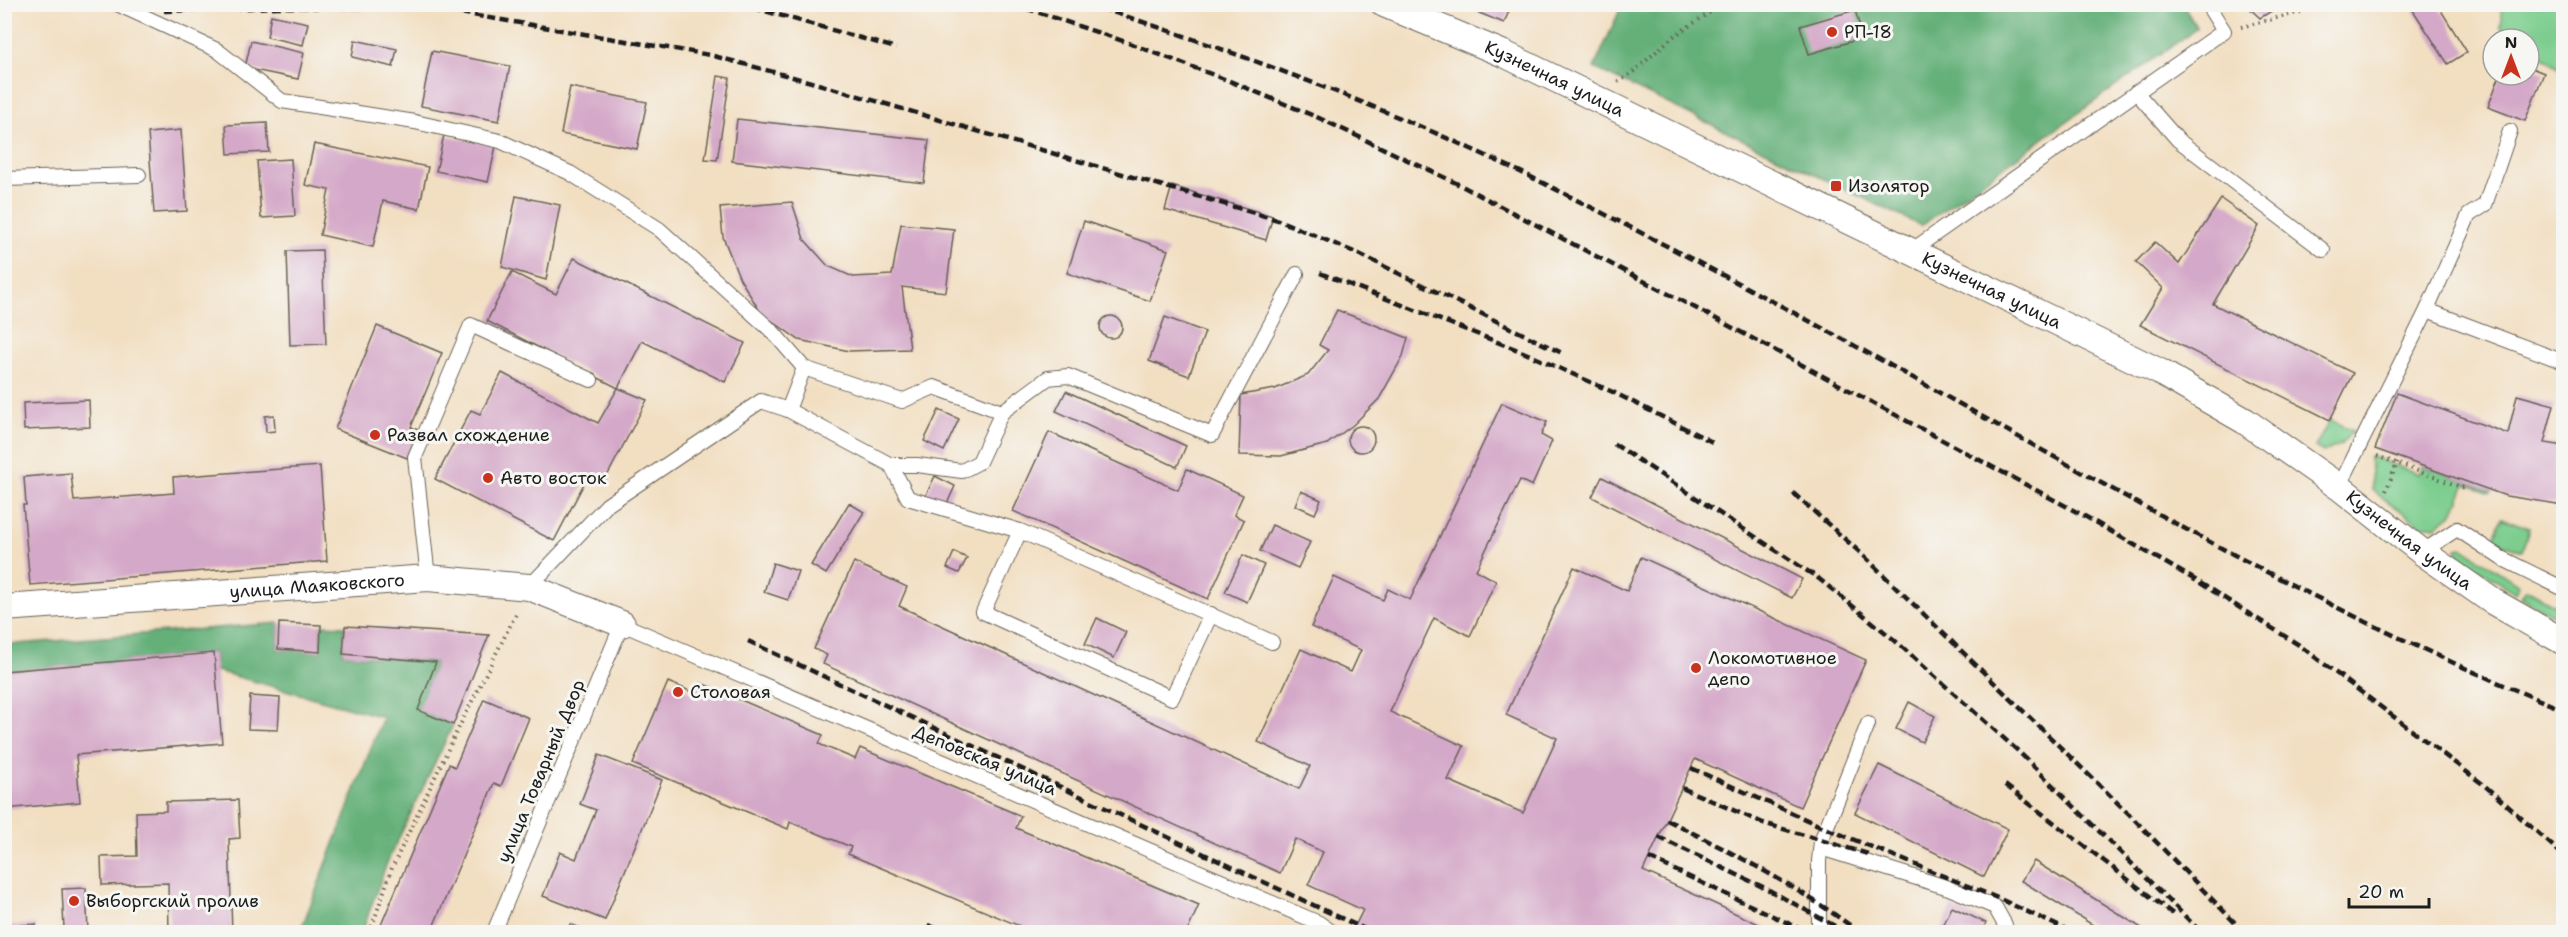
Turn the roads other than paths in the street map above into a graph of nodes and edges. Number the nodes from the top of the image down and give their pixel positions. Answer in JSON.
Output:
{"nodes":[{"id":1,"x":117,"y":4,"type":"edge"},
{"id":2,"x":1384,"y":4,"type":"edge"},
{"id":3,"x":2207,"y":4,"type":"edge"},
{"id":4,"x":2136,"y":92,"type":"junction"},
{"id":5,"x":2511,"y":131,"type":"dead end"},
{"id":6,"x":139,"y":175,"type":"dead end"},
{"id":7,"x":4,"y":179,"type":"edge"},
{"id":8,"x":2323,"y":250,"type":"dead end"},
{"id":9,"x":1911,"y":251,"type":"junction"},
{"id":10,"x":1297,"y":274,"type":"dead end"},
{"id":11,"x":2427,"y":310,"type":"junction"},
{"id":12,"x":2564,"y":362,"type":"edge"},
{"id":13,"x":804,"y":368,"type":"junction"},
{"id":14,"x":591,"y":380,"type":"dead end"},
{"id":15,"x":788,"y":410,"type":"junction"},
{"id":16,"x":1002,"y":412,"type":"junction"},
{"id":17,"x":891,"y":465,"type":"junction"},
{"id":18,"x":2339,"y":487,"type":"junction"},
{"id":19,"x":1020,"y":531,"type":"junction"},
{"id":20,"x":2422,"y":552,"type":"junction"},
{"id":21,"x":428,"y":578,"type":"junction"},
{"id":22,"x":529,"y":587,"type":"junction"},
{"id":23,"x":2564,"y":589,"type":"edge"},
{"id":24,"x":4,"y":608,"type":"edge"},
{"id":25,"x":1210,"y":614,"type":"junction"},
{"id":26,"x":622,"y":624,"type":"junction"},
{"id":27,"x":1272,"y":642,"type":"dead end"},
{"id":28,"x":2564,"y":642,"type":"edge"},
{"id":29,"x":1868,"y":724,"type":"dead end"},
{"id":30,"x":1821,"y":848,"type":"junction"},
{"id":31,"x":494,"y":933,"type":"edge"},
{"id":32,"x":1332,"y":933,"type":"edge"},
{"id":33,"x":1820,"y":933,"type":"edge"},
{"id":34,"x":2005,"y":933,"type":"edge"}],
"edges":[{"from":1,"to":13,"type":"lane"},
{"from":2,"to":9,"type":"street","name":"Кузнечная улица"},
{"from":3,"to":4,"type":"lane"},
{"from":4,"to":8,"type":"lane"},
{"from":4,"to":9,"type":"lane"},
{"from":5,"to":11,"type":"lane"},
{"from":6,"to":7,"type":"lane"},
{"from":9,"to":18,"type":"street","name":"Кузнечная улица"},
{"from":10,"to":16,"type":"lane"},
{"from":11,"to":12,"type":"lane"},
{"from":11,"to":18,"type":"lane"},
{"from":13,"to":15,"type":"lane"},
{"from":13,"to":16,"type":"lane"},
{"from":14,"to":21,"type":"lane"},
{"from":15,"to":17,"type":"lane"},
{"from":15,"to":22,"type":"lane"},
{"from":16,"to":17,"type":"lane"},
{"from":17,"to":19,"type":"lane"},
{"from":18,"to":20,"type":"street","name":"Кузнечная улица"},
{"from":19,"to":25,"type":"lane"},
{"from":19,"to":25,"type":"lane"},
{"from":20,"to":23,"type":"lane"},
{"from":20,"to":28,"type":"street","name":"Кузнечная улица"},
{"from":21,"to":22,"type":"street","name":"улица Маяковского"},
{"from":21,"to":24,"type":"street","name":"улица Маяковского"},
{"from":22,"to":26,"type":"street","name":"улица Маяковского"},
{"from":25,"to":27,"type":"lane"},
{"from":26,"to":31,"type":"lane","name":"улица Товарный Двор"},
{"from":26,"to":32,"type":"lane","name":"Деповская улица"},
{"from":29,"to":30,"type":"lane"},
{"from":30,"to":33,"type":"lane"},
{"from":30,"to":34,"type":"lane"}]}
